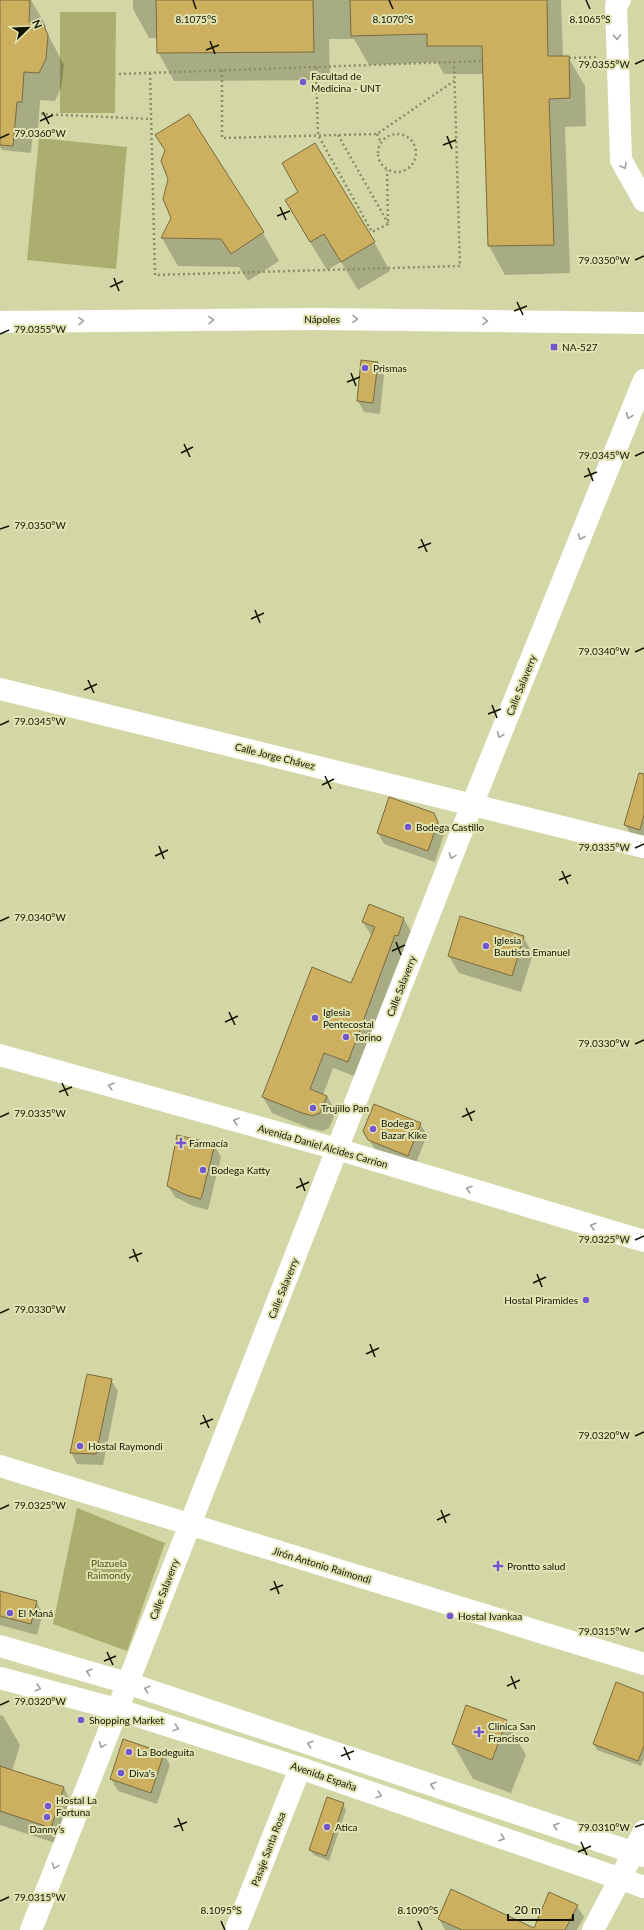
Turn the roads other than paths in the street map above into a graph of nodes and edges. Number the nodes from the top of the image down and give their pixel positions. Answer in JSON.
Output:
{"nodes":[{"id":1,"x":620,"y":0,"type":"edge"},
{"id":2,"x":644,"y":201,"type":"edge"},
{"id":3,"x":0,"y":322,"type":"edge"},
{"id":4,"x":644,"y":323,"type":"edge"},
{"id":5,"x":644,"y":380,"type":"edge"},
{"id":6,"x":0,"y":689,"type":"edge"},
{"id":7,"x":472,"y":805,"type":"junction"},
{"id":8,"x":644,"y":847,"type":"edge"},
{"id":9,"x":0,"y":1055,"type":"edge"},
{"id":10,"x":338,"y":1149,"type":"junction"},
{"id":11,"x":644,"y":1241,"type":"edge"},
{"id":12,"x":0,"y":1466,"type":"edge"},
{"id":13,"x":189,"y":1524,"type":"junction"},
{"id":14,"x":0,"y":1646,"type":"edge"},
{"id":15,"x":644,"y":1664,"type":"edge"},
{"id":16,"x":0,"y":1678,"type":"edge"},
{"id":17,"x":127,"y":1683,"type":"junction"},
{"id":18,"x":116,"y":1710,"type":"junction"},
{"id":19,"x":300,"y":1768,"type":"junction"},
{"id":20,"x":644,"y":1830,"type":"edge"},
{"id":21,"x":639,"y":1854,"type":"edge"},
{"id":22,"x":620,"y":1879,"type":"junction"},
{"id":23,"x":644,"y":1887,"type":"edge"},
{"id":24,"x":30,"y":1930,"type":"edge"},
{"id":25,"x":236,"y":1930,"type":"edge"},
{"id":26,"x":593,"y":1930,"type":"edge"}],
"edges":[{"from":1,"to":2,"type":"main road","one_way":true},
{"from":3,"to":4,"type":"main road","name":"Nápoles","one_way":true},
{"from":5,"to":7,"type":"main road","name":"Calle Salaverry","one_way":true},
{"from":6,"to":7,"type":"main road","name":"Calle Jorge Chávez"},
{"from":7,"to":8,"type":"main road","name":"Calle Jorge Chávez"},
{"from":7,"to":10,"type":"main road","name":"Calle Salaverry","one_way":true},
{"from":10,"to":9,"type":"main road","name":"Avenida Daniel Alcides Carrion","one_way":true},
{"from":11,"to":10,"type":"main road","name":"Avenida Daniel Alcides Carrion","one_way":true},
{"from":10,"to":13,"type":"main road","name":"Calle Salaverry"},
{"from":12,"to":13,"type":"main road","name":"Jirón Antonio Raimondi"},
{"from":13,"to":15,"type":"main road","name":"Jirón Antonio Raimondi"},
{"from":13,"to":17,"type":"main road","name":"Calle Salaverry"},
{"from":17,"to":14,"type":"main road","one_way":true},
{"from":16,"to":18,"type":"main road","name":"Avenida España","one_way":true},
{"from":17,"to":18,"type":"main road","name":"Calle Salaverry"},
{"from":21,"to":17,"type":"main road","one_way":true},
{"from":18,"to":19,"type":"main road","name":"Avenida España","one_way":true},
{"from":18,"to":24,"type":"main road","name":"Calle Salaverry","one_way":true},
{"from":19,"to":22,"type":"main road","name":"Avenida España","one_way":true},
{"from":19,"to":25,"type":"main road","name":"Pasaje Santa Rosa"},
{"from":20,"to":21,"type":"main road"},
{"from":21,"to":22,"type":"main road"},
{"from":22,"to":23,"type":"main road","name":"Avenida España"},
{"from":22,"to":26,"type":"main road"}]}
